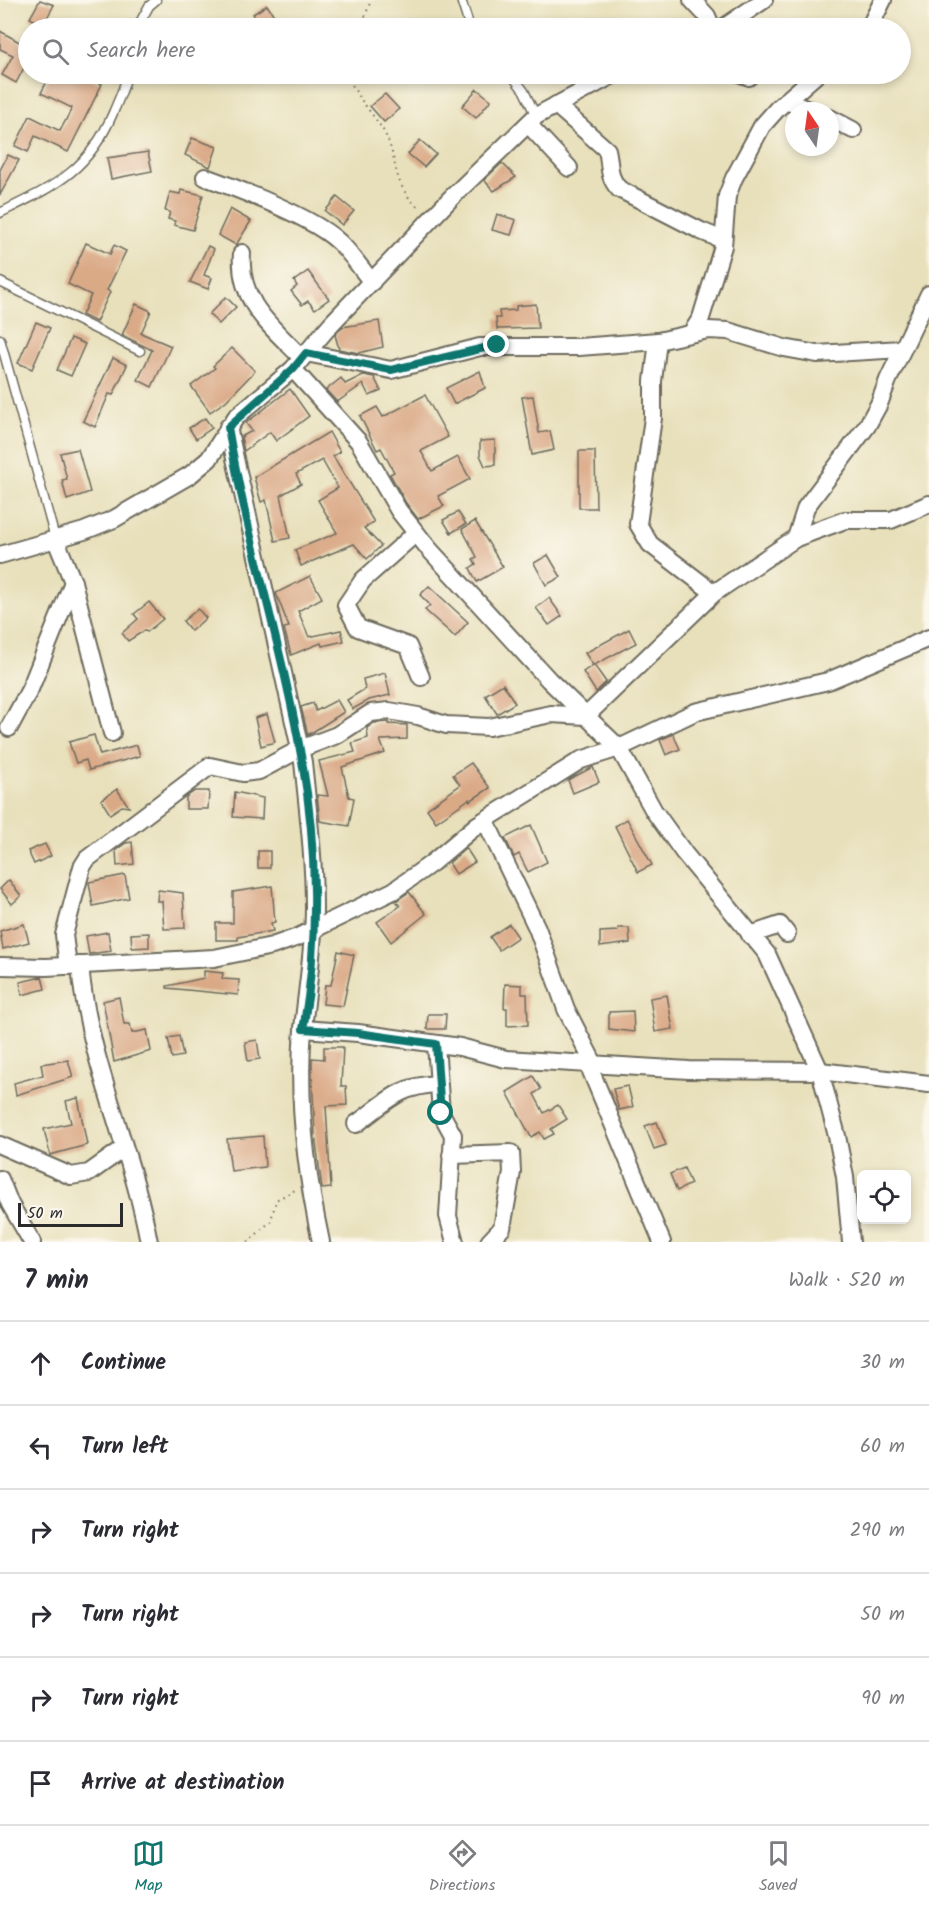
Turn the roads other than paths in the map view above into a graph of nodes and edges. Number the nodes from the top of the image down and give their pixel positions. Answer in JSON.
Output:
{"nodes":[{"id":1,"x":156,"y":0,"type":"edge"},
{"id":2,"x":461,"y":0,"type":"edge"},
{"id":3,"x":692,"y":0,"type":"edge"},
{"id":4,"x":764,"y":0,"type":"edge"},
{"id":5,"x":883,"y":0,"type":"edge"},
{"id":6,"x":142,"y":18,"type":"edge"},
{"id":7,"x":467,"y":18,"type":"edge"},
{"id":8,"x":708,"y":18,"type":"edge"},
{"id":9,"x":738,"y":18,"type":"edge"},
{"id":10,"x":874,"y":18,"type":"edge"},
{"id":11,"x":123,"y":84,"type":"edge"},
{"id":12,"x":519,"y":84,"type":"edge"},
{"id":13,"x":596,"y":84,"type":"edge"},
{"id":14,"x":806,"y":84,"type":"edge"},
{"id":15,"x":786,"y":101,"type":"joint"},
{"id":16,"x":556,"y":105,"type":"junction"},
{"id":17,"x":532,"y":120,"type":"junction"},
{"id":18,"x":839,"y":123,"type":"edge"},
{"id":19,"x":853,"y":130,"type":"dead end"},
{"id":20,"x":569,"y":168,"type":"dead end"},
{"id":21,"x":205,"y":177,"type":"dead end"},
{"id":22,"x":0,"y":213,"type":"edge"},
{"id":23,"x":723,"y":240,"type":"junction"},
{"id":24,"x":242,"y":253,"type":"dead end"},
{"id":25,"x":0,"y":282,"type":"edge"},
{"id":26,"x":372,"y":282,"type":"junction"},
{"id":27,"x":929,"y":294,"type":"edge"},
{"id":28,"x":692,"y":332,"type":"junction"},
{"id":29,"x":0,"y":339,"type":"edge"},
{"id":30,"x":657,"y":341,"type":"junction"},
{"id":31,"x":902,"y":349,"type":"junction"},
{"id":32,"x":140,"y":351,"type":"dead end"},
{"id":33,"x":300,"y":360,"type":"junction"},
{"id":34,"x":228,"y":427,"type":"junction"},
{"id":35,"x":929,"y":504,"type":"edge"},
{"id":36,"x":416,"y":532,"type":"junction"},
{"id":37,"x":55,"y":538,"type":"junction"},
{"id":38,"x":795,"y":538,"type":"junction"},
{"id":39,"x":0,"y":555,"type":"edge"},
{"id":40,"x":73,"y":582,"type":"junction"},
{"id":41,"x":714,"y":593,"type":"junction"},
{"id":42,"x":929,"y":638,"type":"edge"},
{"id":43,"x":421,"y":677,"type":"dead end"},
{"id":44,"x":586,"y":716,"type":"junction"},
{"id":45,"x":9,"y":728,"type":"dead end"},
{"id":46,"x":112,"y":733,"type":"dead end"},
{"id":47,"x":619,"y":748,"type":"junction"},
{"id":48,"x":300,"y":749,"type":"junction"},
{"id":49,"x":485,"y":820,"type":"junction"},
{"id":50,"x":313,"y":931,"type":"junction"},
{"id":51,"x":787,"y":934,"type":"dead end"},
{"id":52,"x":750,"y":935,"type":"junction"},
{"id":53,"x":0,"y":966,"type":"edge"},
{"id":54,"x":74,"y":966,"type":"junction"},
{"id":55,"x":303,"y":1029,"type":"junction"},
{"id":56,"x":436,"y":1044,"type":"junction"},
{"id":57,"x":591,"y":1064,"type":"junction"},
{"id":58,"x":820,"y":1071,"type":"junction"},
{"id":59,"x":438,"y":1084,"type":"junction"},
{"id":60,"x":929,"y":1084,"type":"edge"},
{"id":61,"x":356,"y":1124,"type":"dead end"},
{"id":62,"x":0,"y":1145,"type":"edge"},
{"id":63,"x":124,"y":1148,"type":"junction"},
{"id":64,"x":451,"y":1155,"type":"junction"},
{"id":65,"x":0,"y":1179,"type":"edge"},
{"id":66,"x":32,"y":1242,"type":"edge"},
{"id":67,"x":149,"y":1242,"type":"edge"},
{"id":68,"x":321,"y":1242,"type":"edge"},
{"id":69,"x":455,"y":1242,"type":"edge"},
{"id":70,"x":489,"y":1242,"type":"edge"},
{"id":71,"x":662,"y":1242,"type":"edge"},
{"id":72,"x":851,"y":1242,"type":"edge"}],
"edges":[{"from":1,"to":6,"type":"lane"},
{"from":2,"to":7,"type":"lane"},
{"from":3,"to":8,"type":"street"},
{"from":4,"to":9,"type":"street"},
{"from":5,"to":10,"type":"street"},
{"from":11,"to":22,"type":"lane"},
{"from":12,"to":17,"type":"lane"},
{"from":13,"to":16,"type":"street"},
{"from":14,"to":15,"type":"street"},
{"from":15,"to":23,"type":"street"},
{"from":16,"to":17,"type":"street"},
{"from":16,"to":23,"type":"street"},
{"from":17,"to":20,"type":"street"},
{"from":17,"to":26,"type":"street"},
{"from":18,"to":19,"type":"street"},
{"from":21,"to":26,"type":"street"},
{"from":23,"to":28,"type":"street"},
{"from":24,"to":33,"type":"street"},
{"from":25,"to":32,"type":"lane"},
{"from":26,"to":33,"type":"street"},
{"from":27,"to":31,"type":"street"},
{"from":28,"to":30,"type":"street"},
{"from":28,"to":31,"type":"street"},
{"from":29,"to":37,"type":"lane"},
{"from":30,"to":33,"type":"street"},
{"from":30,"to":41,"type":"street"},
{"from":31,"to":38,"type":"street"},
{"from":33,"to":34,"type":"street"},
{"from":33,"to":36,"type":"street"},
{"from":34,"to":37,"type":"street"},
{"from":34,"to":48,"type":"street"},
{"from":35,"to":38,"type":"street"},
{"from":36,"to":43,"type":"street"},
{"from":36,"to":44,"type":"street"},
{"from":37,"to":39,"type":"street"},
{"from":37,"to":40,"type":"street"},
{"from":38,"to":41,"type":"street"},
{"from":40,"to":45,"type":"street"},
{"from":40,"to":46,"type":"street"},
{"from":41,"to":44,"type":"street"},
{"from":42,"to":47,"type":"street"},
{"from":44,"to":47,"type":"street"},
{"from":44,"to":48,"type":"street"},
{"from":47,"to":49,"type":"street"},
{"from":47,"to":52,"type":"street"},
{"from":48,"to":50,"type":"street"},
{"from":48,"to":54,"type":"street"},
{"from":49,"to":50,"type":"street"},
{"from":49,"to":57,"type":"street"},
{"from":50,"to":54,"type":"street"},
{"from":50,"to":55,"type":"street"},
{"from":51,"to":52,"type":"street"},
{"from":52,"to":58,"type":"street"},
{"from":53,"to":54,"type":"street"},
{"from":54,"to":63,"type":"street"},
{"from":55,"to":56,"type":"street"},
{"from":55,"to":68,"type":"street"},
{"from":56,"to":57,"type":"street"},
{"from":56,"to":59,"type":"street"},
{"from":57,"to":58,"type":"street"},
{"from":57,"to":71,"type":"street"},
{"from":58,"to":60,"type":"street"},
{"from":58,"to":72,"type":"street"},
{"from":59,"to":61,"type":"street"},
{"from":59,"to":64,"type":"street"},
{"from":62,"to":63,"type":"street"},
{"from":63,"to":67,"type":"street"},
{"from":64,"to":69,"type":"street"},
{"from":64,"to":70,"type":"street"},
{"from":65,"to":66,"type":"street"}]}
